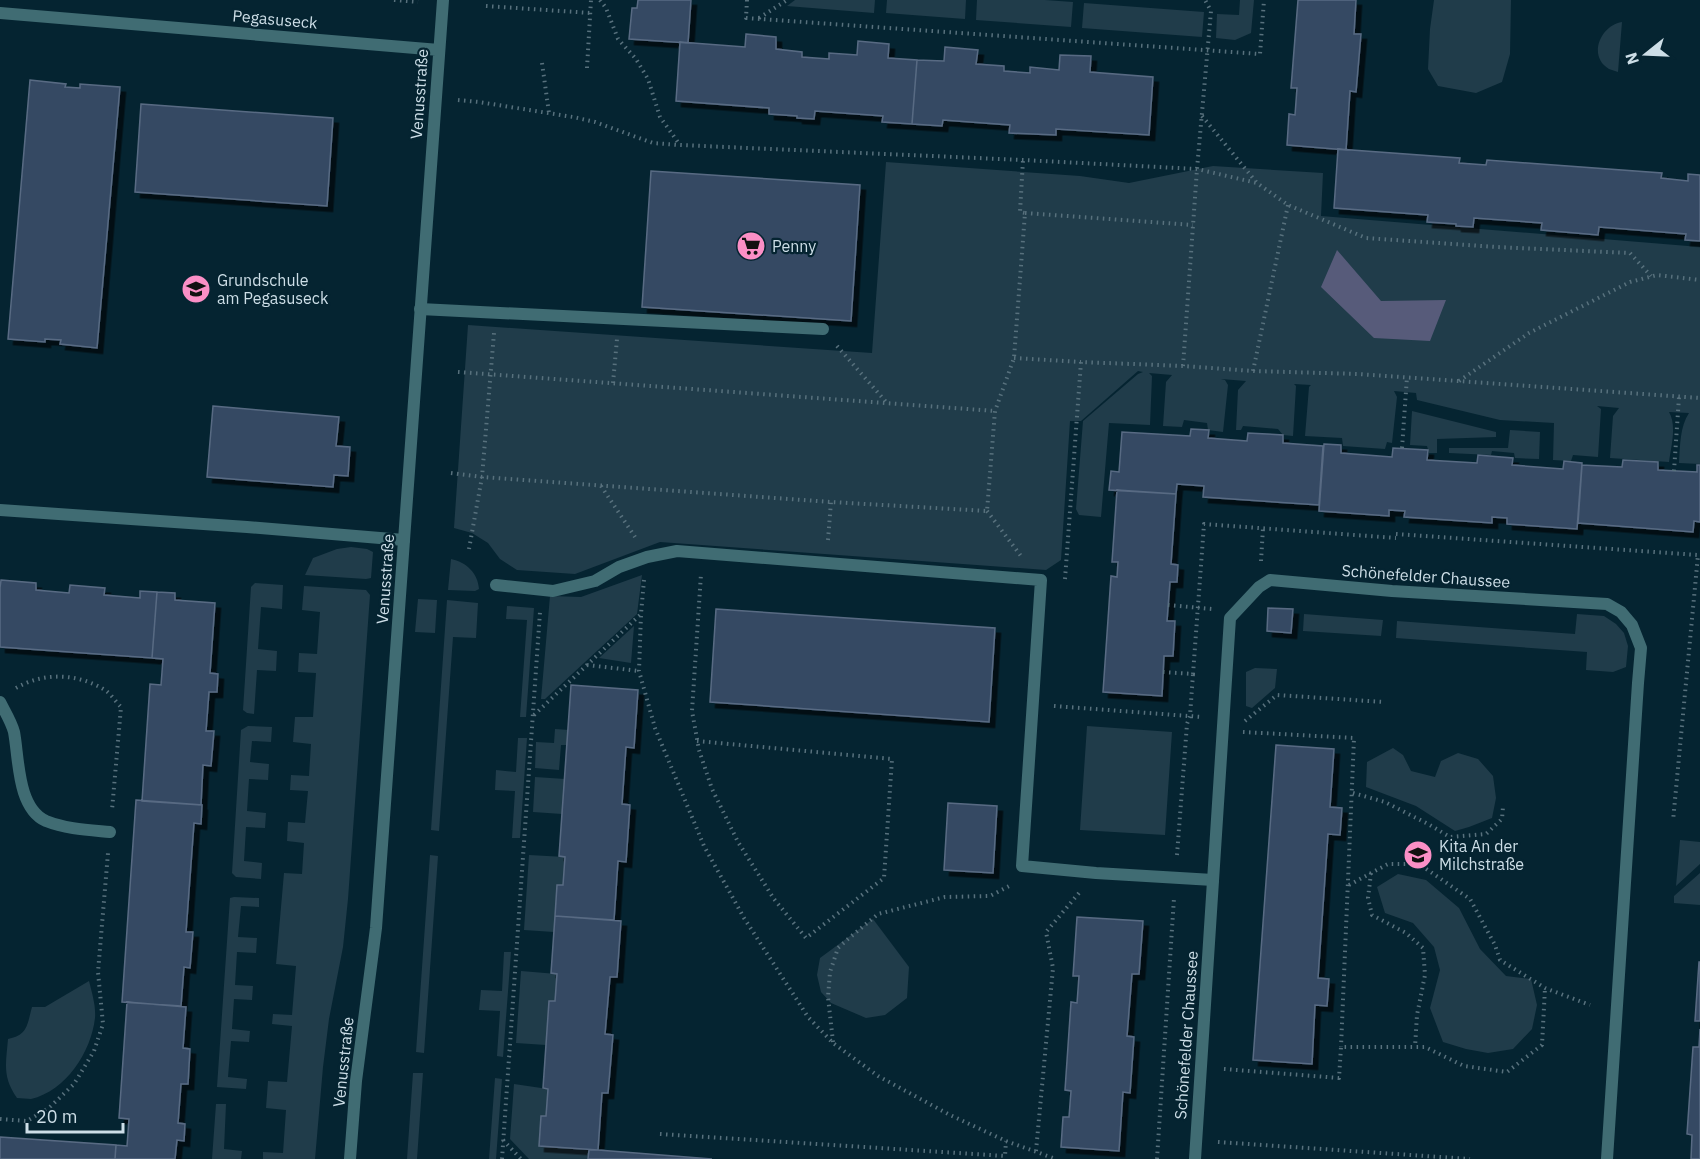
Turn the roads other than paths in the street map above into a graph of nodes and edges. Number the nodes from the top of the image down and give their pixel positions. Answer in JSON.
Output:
{"nodes":[{"id":1,"x":443,"y":0,"type":"edge"},
{"id":2,"x":0,"y":13,"type":"edge"},
{"id":3,"x":439,"y":50,"type":"junction"},
{"id":4,"x":420,"y":309,"type":"junction"},
{"id":5,"x":823,"y":329,"type":"road end"},
{"id":6,"x":0,"y":510,"type":"edge"},
{"id":7,"x":404,"y":540,"type":"junction"},
{"id":8,"x":496,"y":585,"type":"dead end"},
{"id":9,"x":0,"y":702,"type":"edge"},
{"id":10,"x":110,"y":832,"type":"road end"},
{"id":11,"x":1213,"y":880,"type":"junction"},
{"id":12,"x":350,"y":1159,"type":"edge"},
{"id":13,"x":1195,"y":1159,"type":"edge"},
{"id":14,"x":1607,"y":1159,"type":"edge"}],
"edges":[{"from":1,"to":3,"type":"street","name":"Venusstraße"},
{"from":2,"to":3,"type":"street","name":"Pegasuseck"},
{"from":3,"to":4,"type":"street","name":"Venusstraße"},
{"from":4,"to":5,"type":"street"},
{"from":4,"to":7,"type":"street","name":"Venusstraße"},
{"from":6,"to":7,"type":"street"},
{"from":7,"to":12,"type":"street","name":"Venusstraße"},
{"from":8,"to":11,"type":"street"},
{"from":9,"to":10,"type":"street"},
{"from":11,"to":13,"type":"street","name":"Schönefelder Chaussee"},
{"from":11,"to":14,"type":"street","name":"Schönefelder Chaussee"}]}
